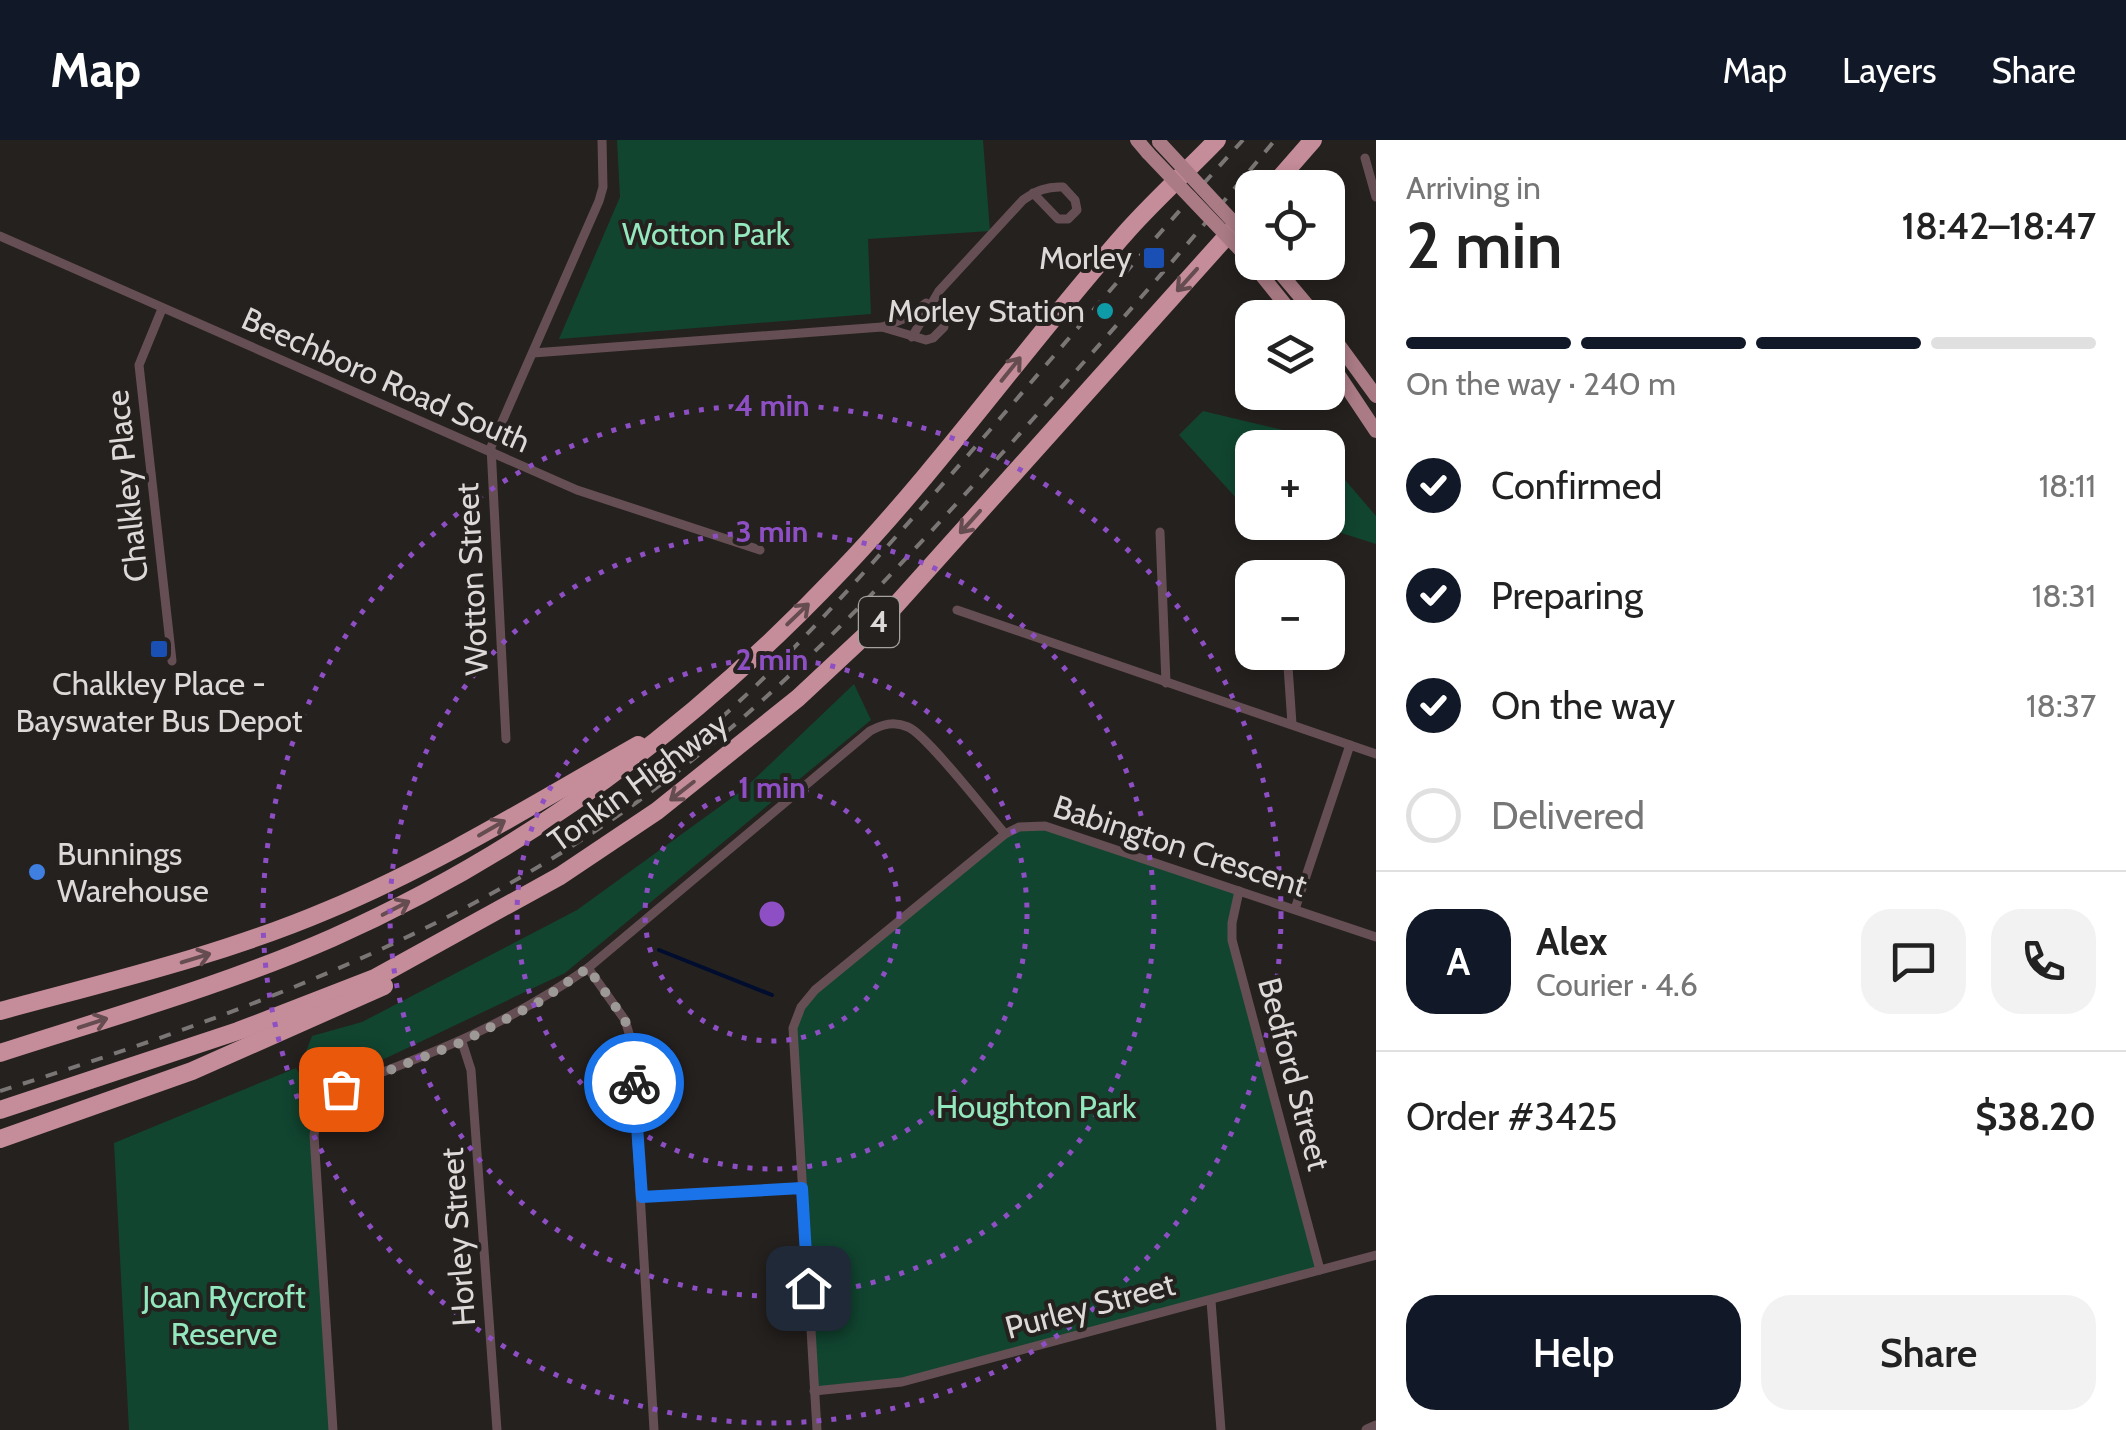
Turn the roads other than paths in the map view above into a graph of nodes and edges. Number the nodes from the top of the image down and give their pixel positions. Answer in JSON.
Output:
{"nodes":[{"id":1,"x":602,"y":140,"type":"edge"},
{"id":2,"x":1136,"y":140,"type":"edge"},
{"id":3,"x":1217,"y":140,"type":"edge"},
{"id":4,"x":1313,"y":140,"type":"edge"},
{"id":5,"x":1155,"y":145,"type":"edge"},
{"id":6,"x":1365,"y":158,"type":"dead end"},
{"id":7,"x":1287,"y":170,"type":"edge"},
{"id":8,"x":1034,"y":193,"type":"junction"},
{"id":9,"x":1376,"y":197,"type":"edge"},
{"id":10,"x":1235,"y":225,"type":"edge"},
{"id":11,"x":1235,"y":227,"type":"edge"},
{"id":12,"x":0,"y":236,"type":"edge"},
{"id":13,"x":1285,"y":280,"type":"edge"},
{"id":14,"x":939,"y":292,"type":"junction"},
{"id":15,"x":1281,"y":300,"type":"edge"},
{"id":16,"x":1303,"y":300,"type":"edge"},
{"id":17,"x":162,"y":310,"type":"junction"},
{"id":18,"x":882,"y":327,"type":"junction"},
{"id":19,"x":944,"y":327,"type":"dead end"},
{"id":20,"x":912,"y":337,"type":"junction"},
{"id":21,"x":533,"y":353,"type":"junction"},
{"id":22,"x":1345,"y":353,"type":"edge"},
{"id":23,"x":1345,"y":384,"type":"edge"},
{"id":24,"x":1376,"y":396,"type":"edge"},
{"id":25,"x":1376,"y":431,"type":"edge"},
{"id":26,"x":491,"y":454,"type":"junction"},
{"id":27,"x":1160,"y":532,"type":"dead end"},
{"id":28,"x":760,"y":550,"type":"dead end"},
{"id":29,"x":957,"y":610,"type":"dead end"},
{"id":30,"x":172,"y":661,"type":"dead end"},
{"id":31,"x":1288,"y":670,"type":"edge"},
{"id":32,"x":1166,"y":683,"type":"junction"},
{"id":33,"x":1292,"y":724,"type":"junction"},
{"id":34,"x":672,"y":726,"type":"junction"},
{"id":35,"x":506,"y":739,"type":"dead end"},
{"id":36,"x":1350,"y":746,"type":"junction"},
{"id":37,"x":1376,"y":754,"type":"edge"},
{"id":38,"x":1005,"y":834,"type":"junction"},
{"id":39,"x":1239,"y":891,"type":"junction"},
{"id":40,"x":1295,"y":909,"type":"junction"},
{"id":41,"x":1376,"y":937,"type":"edge"},
{"id":42,"x":432,"y":950,"type":"junction"},
{"id":43,"x":588,"y":968,"type":"junction"},
{"id":44,"x":0,"y":1011,"type":"edge"},
{"id":45,"x":462,"y":1042,"type":"junction"},
{"id":46,"x":0,"y":1053,"type":"edge"},
{"id":47,"x":0,"y":1110,"type":"edge"},
{"id":48,"x":0,"y":1139,"type":"edge"},
{"id":49,"x":802,"y":1188,"type":"junction"},
{"id":50,"x":642,"y":1197,"type":"junction"},
{"id":51,"x":1376,"y":1255,"type":"edge"},
{"id":52,"x":1320,"y":1270,"type":"junction"},
{"id":53,"x":1212,"y":1301,"type":"junction"},
{"id":54,"x":814,"y":1391,"type":"junction"},
{"id":55,"x":1376,"y":1426,"type":"edge"},
{"id":56,"x":334,"y":1430,"type":"edge"},
{"id":57,"x":497,"y":1430,"type":"edge"},
{"id":58,"x":654,"y":1430,"type":"edge"},
{"id":59,"x":816,"y":1430,"type":"edge"},
{"id":60,"x":1221,"y":1430,"type":"edge"},
{"id":61,"x":1367,"y":1430,"type":"edge"}],
"edges":[{"from":1,"to":21,"type":"street","name":"Wotton Street"},
{"from":2,"to":5,"type":"main road"},
{"from":34,"to":3,"type":"highway","name":"Tonkin Highway","number":"4","one_way":true},
{"from":4,"to":7,"type":"highway"},
{"from":5,"to":10,"type":"main road","bridge":true},
{"from":5,"to":15,"type":"main road","bridge":true},
{"from":6,"to":9,"type":"street"},
{"from":8,"to":8,"type":"street"},
{"from":8,"to":14,"type":"street"},
{"from":11,"to":42,"type":"highway","name":"Tonkin Highway","number":"4","one_way":true},
{"from":12,"to":17,"type":"street","name":"Beechboro Road South"},
{"from":13,"to":16,"type":"main road"},
{"from":14,"to":18,"type":"street"},
{"from":14,"to":20,"type":"street"},
{"from":17,"to":26,"type":"street","name":"Beechboro Road South"},
{"from":17,"to":30,"type":"street","name":"Chalkley Place"},
{"from":18,"to":20,"type":"street"},
{"from":18,"to":21,"type":"street"},
{"from":19,"to":20,"type":"street"},
{"from":21,"to":26,"type":"street","name":"Wotton Street"},
{"from":22,"to":24,"type":"main road"},
{"from":23,"to":25,"type":"main road"},
{"from":26,"to":28,"type":"street","name":"Beechboro Road South"},
{"from":26,"to":35,"type":"street","name":"Wotton Street"},
{"from":27,"to":32,"type":"street"},
{"from":29,"to":32,"type":"street"},
{"from":31,"to":33,"type":"street"},
{"from":32,"to":33,"type":"street"},
{"from":33,"to":36,"type":"street"},
{"from":44,"to":34,"type":"highway","one_way":true},
{"from":46,"to":34,"type":"highway","name":"Tonkin Highway","number":"4","one_way":true},
{"from":36,"to":37,"type":"street"},
{"from":36,"to":40,"type":"street"},
{"from":38,"to":39,"type":"street","name":"Babington Crescent"},
{"from":38,"to":43,"type":"street","name":"Babington Crescent"},
{"from":38,"to":49,"type":"street"},
{"from":39,"to":40,"type":"street","name":"Babington Crescent"},
{"from":39,"to":52,"type":"street","name":"Bedford Street"},
{"from":40,"to":41,"type":"street","name":"Babington Crescent"},
{"from":42,"to":47,"type":"highway","name":"Tonkin Highway","number":"4"},
{"from":42,"to":48,"type":"highway"},
{"from":43,"to":45,"type":"street"},
{"from":43,"to":50,"type":"street"},
{"from":45,"to":56,"type":"street"},
{"from":45,"to":57,"type":"street","name":"Horley Street"},
{"from":49,"to":50,"type":"street"},
{"from":49,"to":54,"type":"street"},
{"from":50,"to":58,"type":"street"},
{"from":51,"to":52,"type":"street","name":"Purley Street"},
{"from":52,"to":53,"type":"street","name":"Purley Street"},
{"from":53,"to":54,"type":"street","name":"Purley Street"},
{"from":53,"to":60,"type":"street"},
{"from":54,"to":59,"type":"street"},
{"from":55,"to":61,"type":"street"}]}
